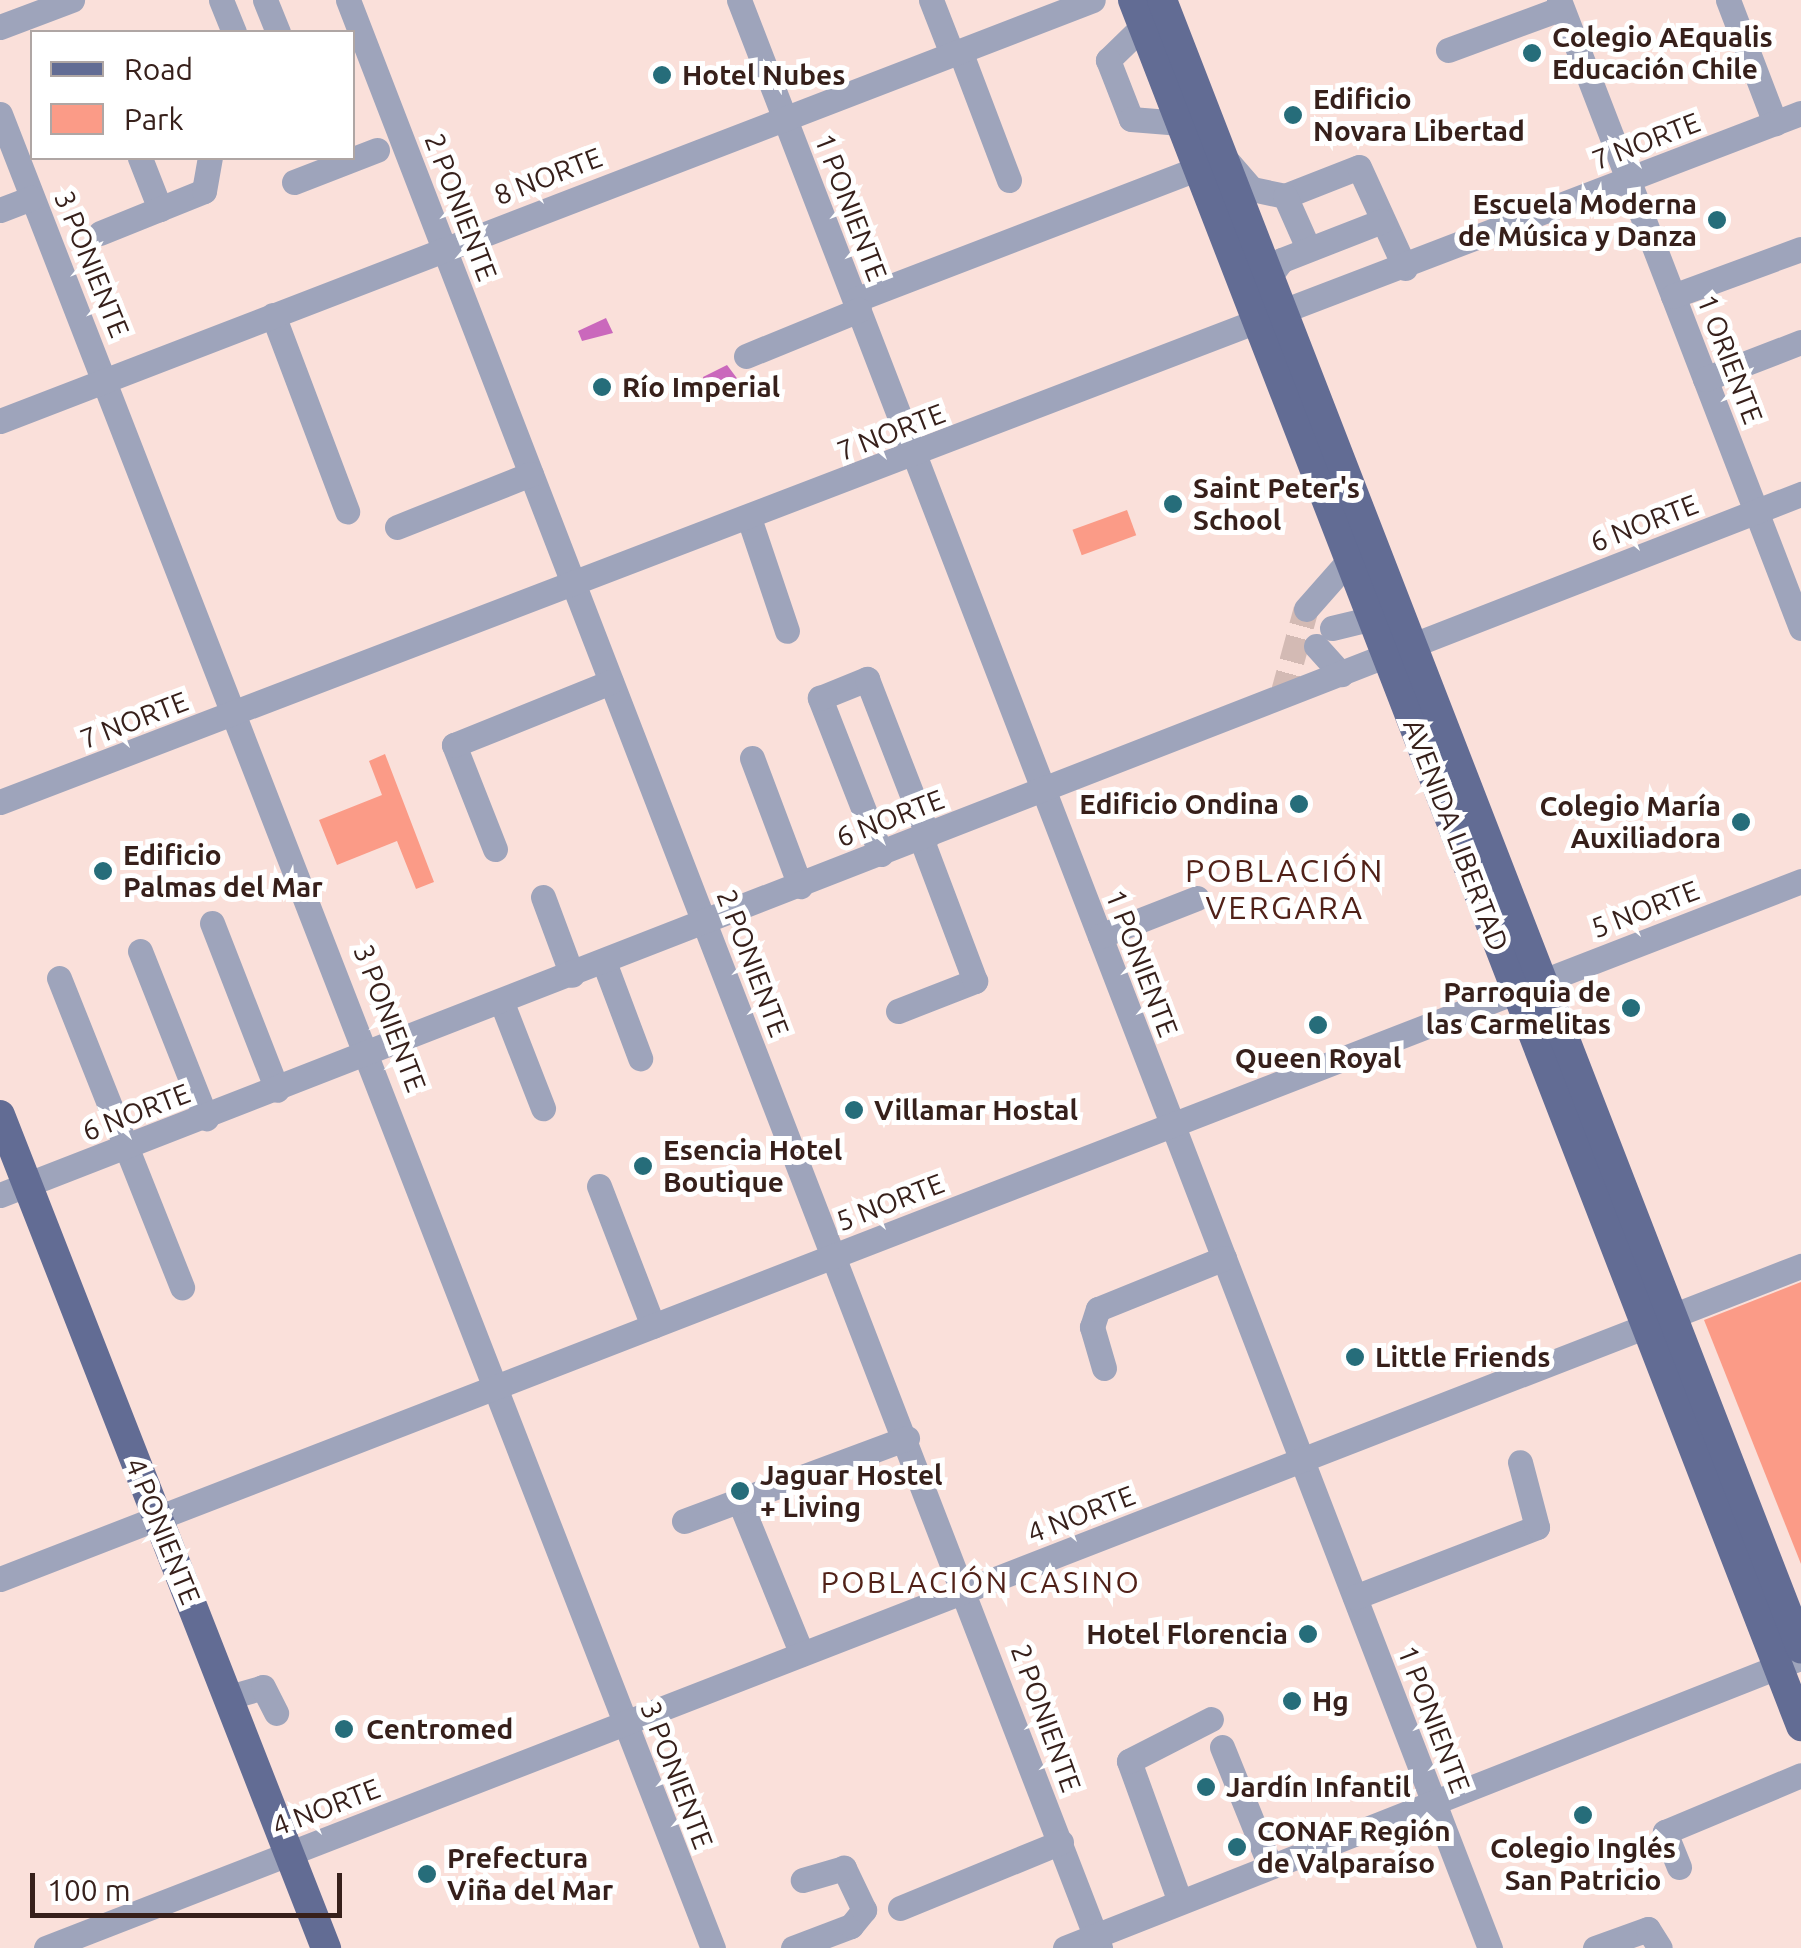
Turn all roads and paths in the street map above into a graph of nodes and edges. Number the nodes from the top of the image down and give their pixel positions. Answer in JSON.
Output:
{"nodes":[{"id":1,"x":72,"y":0,"type":"edge"},
{"id":2,"x":221,"y":0,"type":"edge"},
{"id":3,"x":265,"y":0,"type":"edge"},
{"id":4,"x":348,"y":0,"type":"edge"},
{"id":5,"x":739,"y":0,"type":"edge"},
{"id":6,"x":931,"y":0,"type":"edge"},
{"id":7,"x":1093,"y":0,"type":"edge"},
{"id":8,"x":1162,"y":0,"type":"edge"},
{"id":9,"x":1728,"y":0,"type":"edge"},
{"id":10,"x":1560,"y":4,"type":"edge"},
{"id":11,"x":1138,"y":13,"type":"edge"},
{"id":12,"x":0,"y":28,"type":"edge"},
{"id":13,"x":233,"y":30,"type":"edge"},
{"id":14,"x":277,"y":30,"type":"edge"},
{"id":15,"x":1448,"y":50,"type":"dead end"},
{"id":16,"x":956,"y":53,"type":"junction"},
{"id":17,"x":1801,"y":113,"type":"edge"},
{"id":18,"x":0,"y":114,"type":"edge"},
{"id":19,"x":784,"y":116,"type":"junction"},
{"id":20,"x":1181,"y":123,"type":"junction"},
{"id":21,"x":1775,"y":123,"type":"junction"},
{"id":22,"x":378,"y":150,"type":"dead end"},
{"id":23,"x":355,"y":156,"type":"edge"},
{"id":24,"x":141,"y":160,"type":"edge"},
{"id":25,"x":210,"y":160,"type":"edge"},
{"id":26,"x":328,"y":163,"type":"edge"},
{"id":27,"x":1212,"y":164,"type":"junction"},
{"id":28,"x":1009,"y":180,"type":"dead end"},
{"id":29,"x":1628,"y":180,"type":"junction"},
{"id":30,"x":294,"y":182,"type":"dead end"},
{"id":31,"x":1285,"y":196,"type":"junction"},
{"id":32,"x":32,"y":198,"type":"junction"},
{"id":33,"x":160,"y":209,"type":"junction"},
{"id":34,"x":0,"y":210,"type":"edge"},
{"id":35,"x":1382,"y":221,"type":"junction"},
{"id":36,"x":100,"y":233,"type":"dead end"},
{"id":37,"x":1308,"y":248,"type":"junction"},
{"id":38,"x":445,"y":249,"type":"junction"},
{"id":39,"x":1801,"y":249,"type":"edge"},
{"id":40,"x":1405,"y":268,"type":"junction"},
{"id":41,"x":1269,"y":277,"type":"junction"},
{"id":42,"x":1673,"y":296,"type":"junction"},
{"id":43,"x":856,"y":305,"type":"junction"},
{"id":44,"x":273,"y":316,"type":"junction"},
{"id":45,"x":1272,"y":320,"type":"junction"},
{"id":46,"x":1801,"y":342,"type":"edge"},
{"id":47,"x":746,"y":356,"type":"dead end"},
{"id":48,"x":107,"y":379,"type":"junction"},
{"id":49,"x":1705,"y":379,"type":"junction"},
{"id":50,"x":0,"y":421,"type":"edge"},
{"id":51,"x":913,"y":456,"type":"junction"},
{"id":52,"x":531,"y":474,"type":"junction"},
{"id":53,"x":1801,"y":494,"type":"edge"},
{"id":54,"x":346,"y":511,"type":"dead end"},
{"id":55,"x":1756,"y":512,"type":"junction"},
{"id":56,"x":749,"y":518,"type":"junction"},
{"id":57,"x":397,"y":528,"type":"dead end"},
{"id":58,"x":1351,"y":558,"type":"junction"},
{"id":59,"x":574,"y":585,"type":"junction"},
{"id":60,"x":1306,"y":609,"type":"tunnel mouth"},
{"id":61,"x":1374,"y":618,"type":"junction"},
{"id":62,"x":1801,"y":628,"type":"edge"},
{"id":63,"x":788,"y":631,"type":"dead end"},
{"id":64,"x":1401,"y":651,"type":"junction"},
{"id":65,"x":1341,"y":674,"type":"junction"},
{"id":66,"x":611,"y":682,"type":"junction"},
{"id":67,"x":238,"y":712,"type":"junction"},
{"id":68,"x":752,"y":758,"type":"dead end"},
{"id":69,"x":1042,"y":791,"type":"junction"},
{"id":70,"x":0,"y":802,"type":"edge"},
{"id":71,"x":924,"y":837,"type":"junction"},
{"id":72,"x":495,"y":849,"type":"dead end"},
{"id":73,"x":881,"y":854,"type":"junction"},
{"id":74,"x":1801,"y":881,"type":"edge"},
{"id":75,"x":800,"y":886,"type":"junction"},
{"id":76,"x":543,"y":896,"type":"dead end"},
{"id":77,"x":1198,"y":898,"type":"dead end"},
{"id":78,"x":706,"y":922,"type":"junction"},
{"id":79,"x":212,"y":923,"type":"dead end"},
{"id":80,"x":1100,"y":936,"type":"junction"},
{"id":81,"x":140,"y":951,"type":"dead end"},
{"id":82,"x":604,"y":962,"type":"junction"},
{"id":83,"x":572,"y":975,"type":"junction"},
{"id":84,"x":59,"y":978,"type":"dead end"},
{"id":85,"x":1530,"y":986,"type":"junction"},
{"id":86,"x":502,"y":1002,"type":"junction"},
{"id":87,"x":898,"y":1011,"type":"dead end"},
{"id":88,"x":372,"y":1053,"type":"junction"},
{"id":89,"x":640,"y":1058,"type":"dead end"},
{"id":90,"x":277,"y":1090,"type":"junction"},
{"id":91,"x":540,"y":1110,"type":"dead end"},
{"id":92,"x":0,"y":1115,"type":"edge"},
{"id":93,"x":206,"y":1118,"type":"junction"},
{"id":94,"x":1172,"y":1125,"type":"junction"},
{"id":95,"x":128,"y":1148,"type":"junction"},
{"id":96,"x":599,"y":1186,"type":"dead end"},
{"id":97,"x":14,"y":1190,"type":"edge"},
{"id":98,"x":835,"y":1255,"type":"junction"},
{"id":99,"x":1224,"y":1258,"type":"junction"},
{"id":100,"x":1801,"y":1266,"type":"edge"},
{"id":101,"x":182,"y":1287,"type":"dead end"},
{"id":102,"x":1660,"y":1321,"type":"junction"},
{"id":103,"x":654,"y":1326,"type":"junction"},
{"id":104,"x":1104,"y":1368,"type":"dead end"},
{"id":105,"x":496,"y":1386,"type":"junction"},
{"id":106,"x":907,"y":1438,"type":"junction"},
{"id":107,"x":1303,"y":1460,"type":"junction"},
{"id":108,"x":1520,"y":1462,"type":"dead end"},
{"id":109,"x":739,"y":1500,"type":"junction"},
{"id":110,"x":158,"y":1518,"type":"junction"},
{"id":111,"x":684,"y":1521,"type":"dead end"},
{"id":112,"x":0,"y":1579,"type":"edge"},
{"id":113,"x":967,"y":1590,"type":"junction"},
{"id":114,"x":1355,"y":1596,"type":"junction"},
{"id":115,"x":802,"y":1654,"type":"junction"},
{"id":116,"x":1793,"y":1657,"type":"edge"},
{"id":117,"x":229,"y":1696,"type":"junction"},
{"id":118,"x":276,"y":1713,"type":"dead end"},
{"id":119,"x":1212,"y":1719,"type":"dead end"},
{"id":120,"x":624,"y":1724,"type":"junction"},
{"id":121,"x":1801,"y":1726,"type":"edge"},
{"id":122,"x":1222,"y":1746,"type":"dead end"},
{"id":123,"x":1801,"y":1775,"type":"edge"},
{"id":124,"x":1434,"y":1801,"type":"junction"},
{"id":125,"x":1060,"y":1842,"type":"junction"},
{"id":126,"x":289,"y":1854,"type":"junction"},
{"id":127,"x":1270,"y":1866,"type":"junction"},
{"id":128,"x":1679,"y":1867,"type":"dead end"},
{"id":129,"x":803,"y":1880,"type":"dead end"},
{"id":130,"x":1180,"y":1902,"type":"junction"},
{"id":131,"x":900,"y":1908,"type":"dead end"},
{"id":132,"x":1098,"y":1942,"type":"edge"},
{"id":133,"x":1602,"y":1947,"type":"edge"},
{"id":134,"x":46,"y":1948,"type":"edge"},
{"id":135,"x":326,"y":1948,"type":"edge"},
{"id":136,"x":713,"y":1948,"type":"edge"},
{"id":137,"x":792,"y":1948,"type":"edge"},
{"id":138,"x":1065,"y":1948,"type":"edge"},
{"id":139,"x":1490,"y":1948,"type":"edge"},
{"id":140,"x":1660,"y":1948,"type":"edge"}],
"edges":[{"from":1,"to":12,"type":"street"},
{"from":2,"to":13,"type":"street"},
{"from":3,"to":14,"type":"street"},
{"from":4,"to":38,"type":"street","name":"2 PONIENTE"},
{"from":5,"to":19,"type":"street","name":"1 PONIENTE"},
{"from":6,"to":16,"type":"street"},
{"from":7,"to":16,"type":"street","name":"8 NORTE"},
{"from":8,"to":27,"type":"main road","name":"AVENIDA LIBERTAD"},
{"from":9,"to":21,"type":"street"},
{"from":10,"to":15,"type":"street"},
{"from":10,"to":29,"type":"street","name":"1 ORIENTE"},
{"from":11,"to":20,"type":"main road","name":"AVENIDA LIBERTAD"},
{"from":11,"to":20,"type":"street"},
{"from":16,"to":19,"type":"street","name":"8 NORTE"},
{"from":16,"to":28,"type":"street"},
{"from":17,"to":21,"type":"street","name":"7 NORTE"},
{"from":18,"to":32,"type":"street","name":"3 PONIENTE"},
{"from":19,"to":38,"type":"street","name":"8 NORTE"},
{"from":19,"to":43,"type":"street","name":"1 PONIENTE"},
{"from":20,"to":27,"type":"main road","name":"AVENIDA LIBERTAD"},
{"from":21,"to":29,"type":"street","name":"7 NORTE"},
{"from":22,"to":23,"type":"street"},
{"from":24,"to":33,"type":"street"},
{"from":25,"to":33,"type":"street"},
{"from":26,"to":30,"type":"street"},
{"from":27,"to":31,"type":"street"},
{"from":27,"to":41,"type":"main road","name":"AVENIDA LIBERTAD"},
{"from":27,"to":43,"type":"street"},
{"from":27,"to":45,"type":"main road","name":"AVENIDA LIBERTAD"},
{"from":29,"to":40,"type":"street","name":"7 NORTE"},
{"from":29,"to":42,"type":"street","name":"1 ORIENTE"},
{"from":31,"to":35,"type":"street"},
{"from":31,"to":37,"type":"street"},
{"from":32,"to":34,"type":"street"},
{"from":32,"to":48,"type":"street","name":"3 PONIENTE"},
{"from":33,"to":36,"type":"street"},
{"from":35,"to":37,"type":"street"},
{"from":35,"to":40,"type":"street"},
{"from":37,"to":41,"type":"street"},
{"from":38,"to":44,"type":"street","name":"8 NORTE"},
{"from":38,"to":52,"type":"street","name":"2 PONIENTE"},
{"from":39,"to":42,"type":"street"},
{"from":40,"to":45,"type":"street","name":"7 NORTE"},
{"from":41,"to":45,"type":"main road","name":"AVENIDA LIBERTAD"},
{"from":42,"to":49,"type":"street","name":"1 ORIENTE"},
{"from":43,"to":47,"type":"street"},
{"from":43,"to":51,"type":"street","name":"1 PONIENTE"},
{"from":44,"to":48,"type":"street","name":"8 NORTE"},
{"from":44,"to":54,"type":"street"},
{"from":45,"to":51,"type":"street","name":"7 NORTE"},
{"from":45,"to":58,"type":"main road","name":"AVENIDA LIBERTAD"},
{"from":45,"to":64,"type":"main road","name":"AVENIDA LIBERTAD"},
{"from":46,"to":49,"type":"street"},
{"from":48,"to":50,"type":"street","name":"8 NORTE"},
{"from":48,"to":67,"type":"street","name":"3 PONIENTE"},
{"from":49,"to":55,"type":"street","name":"1 ORIENTE"},
{"from":51,"to":56,"type":"street","name":"7 NORTE"},
{"from":51,"to":69,"type":"street","name":"1 PONIENTE"},
{"from":52,"to":57,"type":"street"},
{"from":52,"to":59,"type":"street","name":"2 PONIENTE"},
{"from":53,"to":55,"type":"street","name":"6 NORTE"},
{"from":55,"to":62,"type":"street","name":"1 ORIENTE"},
{"from":55,"to":64,"type":"street","name":"6 NORTE"},
{"from":56,"to":59,"type":"street","name":"7 NORTE"},
{"from":56,"to":63,"type":"street"},
{"from":58,"to":60,"type":"street"},
{"from":58,"to":61,"type":"main road","name":"AVENIDA LIBERTAD"},
{"from":59,"to":66,"type":"street","name":"2 PONIENTE"},
{"from":59,"to":67,"type":"street","name":"7 NORTE"},
{"from":61,"to":64,"type":"main road","name":"AVENIDA LIBERTAD"},
{"from":61,"to":65,"type":"street"},
{"from":64,"to":65,"type":"street","name":"6 NORTE"},
{"from":64,"to":85,"type":"main road","name":"AVENIDA LIBERTAD"},
{"from":65,"to":69,"type":"street","name":"6 NORTE"},
{"from":66,"to":72,"type":"street"},
{"from":66,"to":78,"type":"street","name":"2 PONIENTE"},
{"from":67,"to":70,"type":"street","name":"7 NORTE"},
{"from":67,"to":88,"type":"street","name":"3 PONIENTE"},
{"from":68,"to":75,"type":"street"},
{"from":69,"to":71,"type":"street","name":"6 NORTE"},
{"from":69,"to":80,"type":"street","name":"1 PONIENTE"},
{"from":71,"to":73,"type":"street","name":"6 NORTE"},
{"from":71,"to":73,"type":"street"},
{"from":71,"to":87,"type":"street"},
{"from":73,"to":75,"type":"street","name":"6 NORTE"},
{"from":74,"to":85,"type":"street","name":"5 NORTE"},
{"from":75,"to":78,"type":"street","name":"6 NORTE"},
{"from":76,"to":83,"type":"street"},
{"from":77,"to":80,"type":"street"},
{"from":78,"to":82,"type":"street","name":"6 NORTE"},
{"from":78,"to":98,"type":"street","name":"2 PONIENTE"},
{"from":79,"to":90,"type":"street"},
{"from":80,"to":94,"type":"street","name":"1 PONIENTE"},
{"from":81,"to":93,"type":"street"},
{"from":82,"to":83,"type":"street","name":"6 NORTE"},
{"from":82,"to":89,"type":"street"},
{"from":83,"to":86,"type":"street","name":"6 NORTE"},
{"from":84,"to":95,"type":"street"},
{"from":85,"to":94,"type":"street","name":"5 NORTE"},
{"from":85,"to":102,"type":"main road","name":"AVENIDA LIBERTAD"},
{"from":86,"to":88,"type":"street","name":"6 NORTE"},
{"from":86,"to":91,"type":"street"},
{"from":88,"to":90,"type":"street","name":"6 NORTE"},
{"from":88,"to":105,"type":"street","name":"3 PONIENTE"},
{"from":90,"to":93,"type":"street","name":"6 NORTE"},
{"from":92,"to":97,"type":"main road","name":"4 PONIENTE"},
{"from":93,"to":95,"type":"street","name":"6 NORTE"},
{"from":94,"to":98,"type":"street","name":"5 NORTE"},
{"from":94,"to":99,"type":"street","name":"1 PONIENTE"},
{"from":95,"to":97,"type":"street","name":"6 NORTE"},
{"from":95,"to":101,"type":"street"},
{"from":96,"to":103,"type":"street"},
{"from":97,"to":110,"type":"main road","name":"4 PONIENTE"},
{"from":98,"to":103,"type":"street","name":"5 NORTE"},
{"from":98,"to":106,"type":"street","name":"2 PONIENTE"},
{"from":99,"to":104,"type":"street"},
{"from":99,"to":107,"type":"street","name":"1 PONIENTE"},
{"from":100,"to":102,"type":"street","name":"4 NORTE"},
{"from":102,"to":107,"type":"street","name":"4 NORTE"},
{"from":102,"to":116,"type":"main road","name":"AVENIDA LIBERTAD"},
{"from":103,"to":105,"type":"street","name":"5 NORTE"},
{"from":105,"to":110,"type":"street","name":"5 NORTE"},
{"from":105,"to":120,"type":"street","name":"3 PONIENTE"},
{"from":106,"to":109,"type":"street"},
{"from":106,"to":113,"type":"street","name":"2 PONIENTE"},
{"from":107,"to":113,"type":"street","name":"4 NORTE"},
{"from":107,"to":114,"type":"street","name":"1 PONIENTE"},
{"from":108,"to":114,"type":"street"},
{"from":109,"to":111,"type":"street"},
{"from":109,"to":115,"type":"street"},
{"from":110,"to":112,"type":"street","name":"5 NORTE"},
{"from":110,"to":117,"type":"main road","name":"4 PONIENTE"},
{"from":113,"to":115,"type":"street","name":"4 NORTE"},
{"from":113,"to":125,"type":"street","name":"2 PONIENTE"},
{"from":114,"to":124,"type":"street","name":"1 PONIENTE"},
{"from":115,"to":120,"type":"street","name":"4 NORTE"},
{"from":116,"to":121,"type":"main road","name":"AVENIDA LIBERTAD"},
{"from":116,"to":124,"type":"street"},
{"from":117,"to":118,"type":"street"},
{"from":117,"to":126,"type":"main road","name":"4 PONIENTE"},
{"from":119,"to":130,"type":"street"},
{"from":120,"to":126,"type":"street","name":"4 NORTE"},
{"from":120,"to":136,"type":"street","name":"3 PONIENTE"},
{"from":122,"to":127,"type":"street"},
{"from":123,"to":128,"type":"street"},
{"from":124,"to":127,"type":"street"},
{"from":124,"to":139,"type":"street","name":"1 PONIENTE"},
{"from":125,"to":131,"type":"street"},
{"from":125,"to":132,"type":"street","name":"2 PONIENTE"},
{"from":126,"to":134,"type":"street","name":"4 NORTE"},
{"from":126,"to":135,"type":"main road","name":"4 PONIENTE"},
{"from":127,"to":130,"type":"street"},
{"from":129,"to":137,"type":"street"},
{"from":130,"to":132,"type":"street"},
{"from":132,"to":138,"type":"street"},
{"from":133,"to":140,"type":"street"}]}
